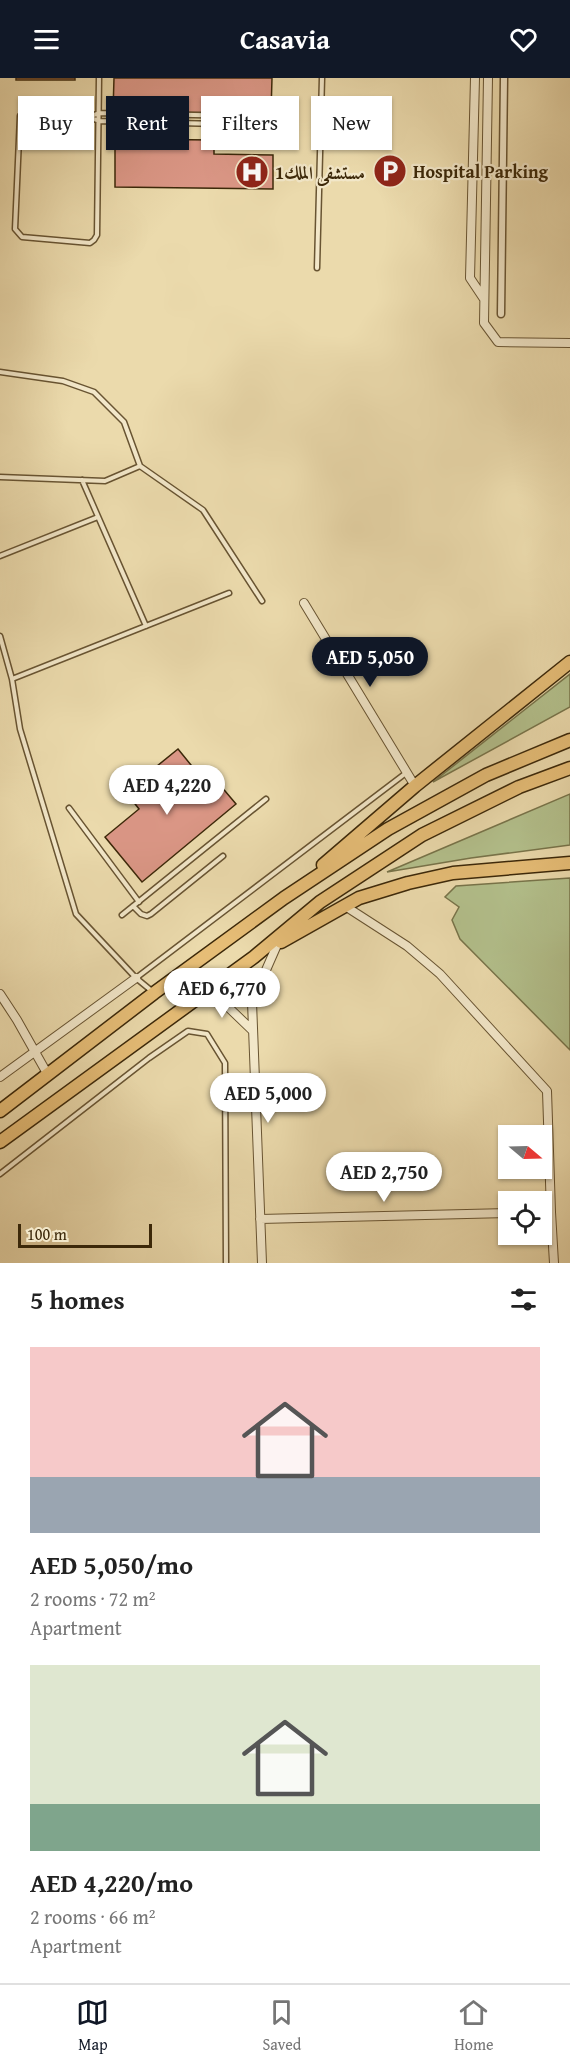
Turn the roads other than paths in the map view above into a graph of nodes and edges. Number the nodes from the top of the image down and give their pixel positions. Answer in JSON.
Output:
{"nodes":[{"id":1,"x":99,"y":78,"type":"edge"},
{"id":2,"x":322,"y":78,"type":"edge"},
{"id":3,"x":475,"y":78,"type":"edge"},
{"id":4,"x":488,"y":78,"type":"edge"},
{"id":5,"x":504,"y":78,"type":"edge"},
{"id":6,"x":99,"y":113,"type":"junction"},
{"id":7,"x":99,"y":121,"type":"junction"},
{"id":8,"x":18,"y":150,"type":"edge"},
{"id":9,"x":317,"y":268,"type":"dead end"},
{"id":10,"x":485,"y":300,"type":"junction"},
{"id":11,"x":501,"y":314,"type":"dead end"},
{"id":12,"x":570,"y":343,"type":"edge"},
{"id":13,"x":0,"y":372,"type":"edge"},
{"id":14,"x":140,"y":466,"type":"junction"},
{"id":15,"x":0,"y":477,"type":"edge"},
{"id":16,"x":82,"y":480,"type":"junction"},
{"id":17,"x":98,"y":517,"type":"junction"},
{"id":18,"x":0,"y":556,"type":"edge"},
{"id":19,"x":229,"y":593,"type":"dead end"},
{"id":20,"x":262,"y":601,"type":"dead end"},
{"id":21,"x":304,"y":603,"type":"dead end"},
{"id":22,"x":146,"y":626,"type":"junction"},
{"id":23,"x":0,"y":636,"type":"edge"},
{"id":24,"x":570,"y":662,"type":"edge"},
{"id":25,"x":12,"y":679,"type":"junction"},
{"id":26,"x":570,"y":740,"type":"edge"},
{"id":27,"x":570,"y":768,"type":"edge"},
{"id":28,"x":406,"y":773,"type":"junction"},
{"id":29,"x":414,"y":786,"type":"junction"},
{"id":30,"x":266,"y":799,"type":"dead end"},
{"id":31,"x":69,"y":808,"type":"dead end"},
{"id":32,"x":223,"y":856,"type":"dead end"},
{"id":33,"x":570,"y":863,"type":"edge"},
{"id":34,"x":284,"y":898,"type":"junction"},
{"id":35,"x":139,"y":902,"type":"junction"},
{"id":36,"x":133,"y":906,"type":"junction"},
{"id":37,"x":345,"y":906,"type":"junction"},
{"id":38,"x":122,"y":915,"type":"dead end"},
{"id":39,"x":277,"y":945,"type":"junction"},
{"id":40,"x":254,"y":957,"type":"junction"},
{"id":41,"x":136,"y":978,"type":"junction"},
{"id":42,"x":154,"y":993,"type":"junction"},
{"id":43,"x":0,"y":994,"type":"edge"},
{"id":44,"x":200,"y":997,"type":"junction"},
{"id":45,"x":252,"y":1029,"type":"junction"},
{"id":46,"x":35,"y":1051,"type":"junction"},
{"id":47,"x":48,"y":1075,"type":"junction"},
{"id":48,"x":0,"y":1077,"type":"edge"},
{"id":49,"x":0,"y":1111,"type":"edge"},
{"id":50,"x":0,"y":1142,"type":"edge"},
{"id":51,"x":0,"y":1174,"type":"edge"},
{"id":52,"x":550,"y":1191,"type":"edge"},
{"id":53,"x":498,"y":1213,"type":"edge"},
{"id":54,"x":260,"y":1219,"type":"junction"},
{"id":55,"x":552,"y":1229,"type":"edge"},
{"id":56,"x":226,"y":1263,"type":"edge"},
{"id":57,"x":262,"y":1263,"type":"edge"},
{"id":58,"x":554,"y":1263,"type":"edge"}],
"edges":[{"from":1,"to":6,"type":"lane"},
{"from":2,"to":9,"type":"lane"},
{"from":3,"to":10,"type":"street"},
{"from":4,"to":10,"type":"street"},
{"from":5,"to":11,"type":"street"},
{"from":6,"to":7,"type":"lane"},
{"from":6,"to":7,"type":"lane"},
{"from":6,"to":7,"type":"lane"},
{"from":7,"to":8,"type":"lane"},
{"from":10,"to":12,"type":"street"},
{"from":13,"to":14,"type":"lane"},
{"from":14,"to":16,"type":"lane"},
{"from":14,"to":20,"type":"lane"},
{"from":15,"to":16,"type":"lane"},
{"from":16,"to":17,"type":"lane"},
{"from":17,"to":18,"type":"lane"},
{"from":17,"to":22,"type":"lane"},
{"from":19,"to":22,"type":"lane"},
{"from":21,"to":28,"type":"street"},
{"from":22,"to":25,"type":"lane"},
{"from":23,"to":25,"type":"lane"},
{"from":24,"to":29,"type":"main road"},
{"from":25,"to":41,"type":"lane"},
{"from":26,"to":34,"type":"main road"},
{"from":27,"to":40,"type":"main road"},
{"from":28,"to":29,"type":"street"},
{"from":28,"to":41,"type":"lane"},
{"from":29,"to":34,"type":"main road"},
{"from":30,"to":35,"type":"lane"},
{"from":31,"to":35,"type":"lane"},
{"from":32,"to":36,"type":"lane"},
{"from":33,"to":37,"type":"main road"},
{"from":34,"to":42,"type":"main road"},
{"from":35,"to":36,"type":"lane"},
{"from":36,"to":38,"type":"lane"},
{"from":37,"to":39,"type":"main road"},
{"from":37,"to":52,"type":"street"},
{"from":39,"to":40,"type":"main road"},
{"from":39,"to":45,"type":"street"},
{"from":40,"to":44,"type":"main road"},
{"from":41,"to":42,"type":"lane"},
{"from":41,"to":46,"type":"street"},
{"from":42,"to":47,"type":"main road"},
{"from":43,"to":46,"type":"street"},
{"from":44,"to":45,"type":"street"},
{"from":44,"to":50,"type":"main road"},
{"from":45,"to":54,"type":"street"},
{"from":46,"to":47,"type":"street"},
{"from":46,"to":48,"type":"street"},
{"from":47,"to":49,"type":"main road"},
{"from":51,"to":56,"type":"lane"},
{"from":53,"to":54,"type":"street"},
{"from":54,"to":57,"type":"street"},
{"from":55,"to":58,"type":"street"}]}
